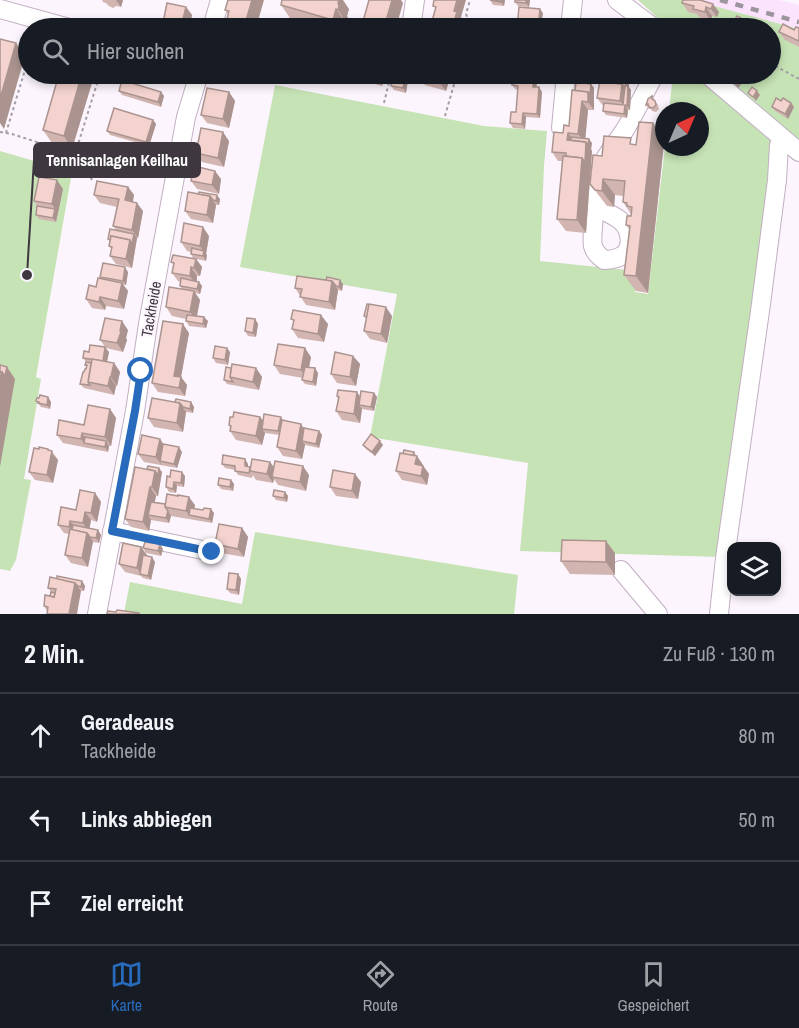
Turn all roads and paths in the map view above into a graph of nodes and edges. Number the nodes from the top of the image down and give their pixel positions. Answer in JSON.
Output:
{"nodes":[{"id":1,"x":220,"y":0,"type":"edge"},
{"id":2,"x":415,"y":0,"type":"edge"},
{"id":3,"x":470,"y":0,"type":"edge"},
{"id":4,"x":573,"y":0,"type":"edge"},
{"id":5,"x":617,"y":0,"type":"edge"},
{"id":6,"x":0,"y":9,"type":"edge"},
{"id":7,"x":33,"y":18,"type":"edge"},
{"id":8,"x":215,"y":18,"type":"edge"},
{"id":9,"x":412,"y":18,"type":"edge"},
{"id":10,"x":468,"y":18,"type":"edge"},
{"id":11,"x":571,"y":18,"type":"edge"},
{"id":12,"x":641,"y":18,"type":"edge"},
{"id":13,"x":781,"y":69,"type":"edge"},
{"id":14,"x":799,"y":79,"type":"edge"},
{"id":15,"x":21,"y":84,"type":"edge"},
{"id":16,"x":97,"y":84,"type":"edge"},
{"id":17,"x":196,"y":84,"type":"edge"},
{"id":18,"x":389,"y":84,"type":"edge"},
{"id":19,"x":454,"y":84,"type":"edge"},
{"id":20,"x":565,"y":84,"type":"edge"},
{"id":21,"x":650,"y":84,"type":"edge"},
{"id":22,"x":719,"y":84,"type":"edge"},
{"id":23,"x":384,"y":103,"type":"dead end"},
{"id":24,"x":445,"y":116,"type":"dead end"},
{"id":25,"x":561,"y":128,"type":"edge"},
{"id":26,"x":0,"y":132,"type":"edge"},
{"id":27,"x":6,"y":134,"type":"junction"},
{"id":28,"x":779,"y":145,"type":"dead end"},
{"id":29,"x":799,"y":152,"type":"edge"},
{"id":30,"x":75,"y":154,"type":"junction"},
{"id":31,"x":92,"y":180,"type":"dead end"},
{"id":32,"x":595,"y":206,"type":"dead end"},
{"id":33,"x":112,"y":531,"type":"junction"},
{"id":34,"x":212,"y":552,"type":"dead end"},
{"id":35,"x":621,"y":570,"type":"dead end"},
{"id":36,"x":97,"y":614,"type":"edge"},
{"id":37,"x":658,"y":614,"type":"edge"},
{"id":38,"x":719,"y":614,"type":"edge"}],
"edges":[{"from":1,"to":8,"type":"street"},
{"from":2,"to":9,"type":"street"},
{"from":3,"to":10,"type":"path"},
{"from":4,"to":11,"type":"street"},
{"from":5,"to":12,"type":"street"},
{"from":6,"to":7,"type":"street"},
{"from":13,"to":14,"type":"path"},
{"from":15,"to":27,"type":"path"},
{"from":16,"to":30,"type":"path"},
{"from":17,"to":33,"type":"street","name":"Tackheide"},
{"from":18,"to":23,"type":"path"},
{"from":19,"to":24,"type":"path"},
{"from":20,"to":25,"type":"street"},
{"from":21,"to":32,"type":"street"},
{"from":22,"to":29,"type":"street"},
{"from":26,"to":27,"type":"path"},
{"from":27,"to":30,"type":"path"},
{"from":28,"to":38,"type":"street"},
{"from":30,"to":31,"type":"path"},
{"from":33,"to":34,"type":"street"},
{"from":33,"to":36,"type":"street","name":"Tackheide"},
{"from":35,"to":37,"type":"street"}]}
